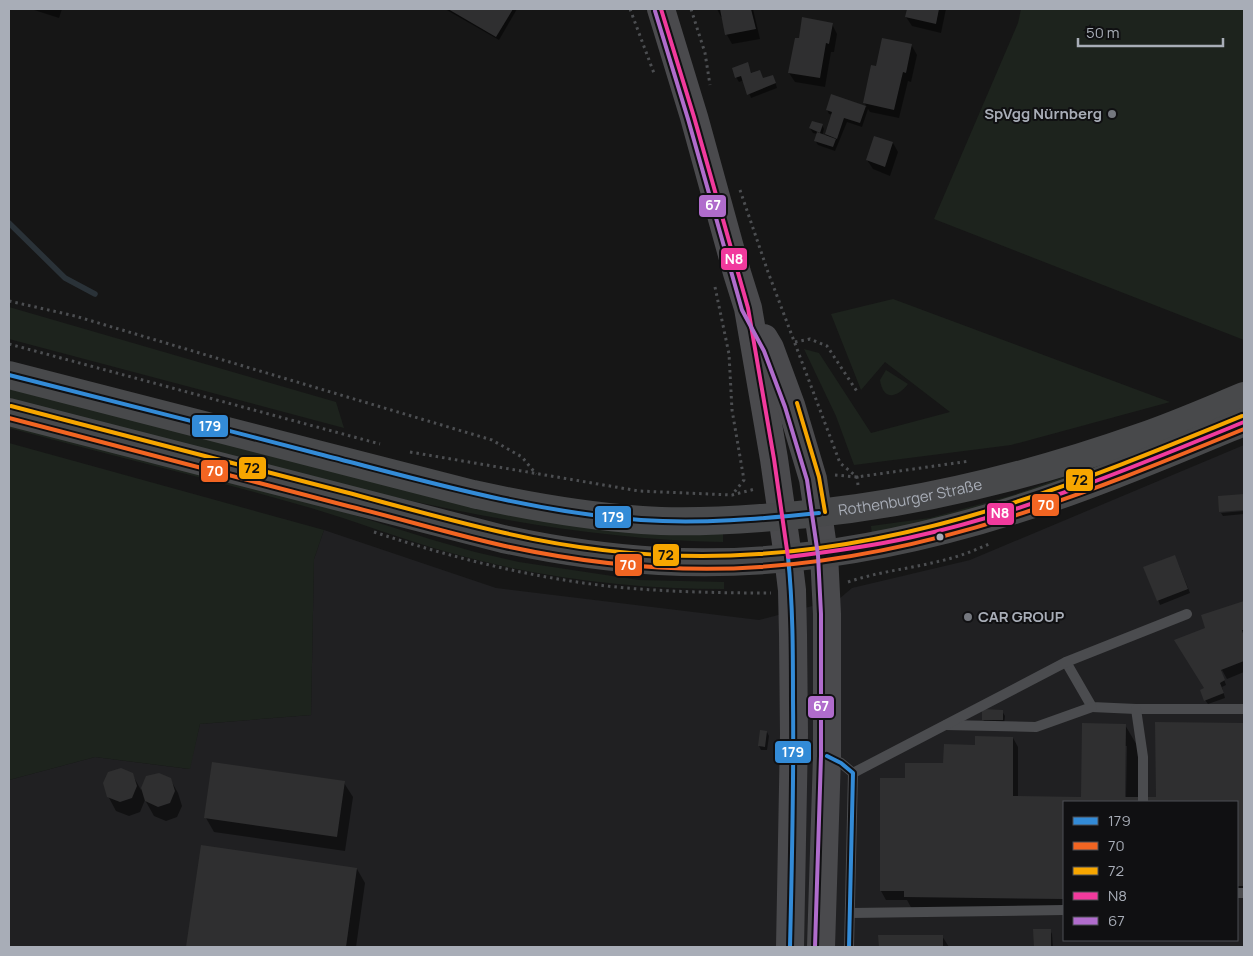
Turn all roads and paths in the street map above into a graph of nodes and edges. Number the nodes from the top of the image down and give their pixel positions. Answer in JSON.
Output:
{"nodes":[{"id":1,"x":660,"y":9,"type":"edge"},
{"id":2,"x":691,"y":9,"type":"edge"},
{"id":3,"x":711,"y":90,"type":"dead end"},
{"id":4,"x":737,"y":181,"type":"dead end"},
{"id":5,"x":9,"y":301,"type":"edge"},
{"id":6,"x":748,"y":308,"type":"junction"},
{"id":7,"x":9,"y":344,"type":"edge"},
{"id":8,"x":782,"y":345,"type":"junction"},
{"id":9,"x":729,"y":354,"type":"dead end"},
{"id":10,"x":9,"y":374,"type":"edge"},
{"id":11,"x":858,"y":393,"type":"dead end"},
{"id":12,"x":1244,"y":396,"type":"edge"},
{"id":13,"x":9,"y":412,"type":"edge"},
{"id":14,"x":1244,"y":422,"type":"edge"},
{"id":15,"x":389,"y":446,"type":"dead end"},
{"id":16,"x":407,"y":452,"type":"dead end"},
{"id":17,"x":978,"y":460,"type":"dead end"},
{"id":18,"x":536,"y":474,"type":"junction"},
{"id":19,"x":829,"y":476,"type":"dead end"},
{"id":20,"x":857,"y":477,"type":"junction"},
{"id":21,"x":858,"y":487,"type":"dead end"},
{"id":22,"x":758,"y":488,"type":"dead end"},
{"id":23,"x":732,"y":495,"type":"junction"},
{"id":24,"x":819,"y":513,"type":"junction"},
{"id":25,"x":783,"y":517,"type":"junction"},
{"id":26,"x":824,"y":554,"type":"junction"},
{"id":27,"x":788,"y":557,"type":"junction"},
{"id":28,"x":869,"y":575,"type":"dead end"},
{"id":29,"x":842,"y":585,"type":"dead end"},
{"id":30,"x":732,"y":588,"type":"dead end"},
{"id":31,"x":732,"y":593,"type":"dead end"},
{"id":32,"x":1187,"y":614,"type":"dead end"},
{"id":33,"x":1066,"y":662,"type":"junction"},
{"id":34,"x":1092,"y":708,"type":"junction"},
{"id":35,"x":1244,"y":709,"type":"edge"},
{"id":36,"x":1136,"y":710,"type":"junction"},
{"id":37,"x":945,"y":724,"type":"junction"},
{"id":38,"x":827,"y":756,"type":"junction"},
{"id":39,"x":854,"y":773,"type":"junction"},
{"id":40,"x":1143,"y":801,"type":"edge"},
{"id":41,"x":1063,"y":910,"type":"edge"},
{"id":42,"x":851,"y":913,"type":"junction"},
{"id":43,"x":790,"y":947,"type":"edge"},
{"id":44,"x":821,"y":947,"type":"edge"},
{"id":45,"x":849,"y":947,"type":"edge"}],
"edges":[{"from":1,"to":6,"type":"main road"},
{"from":2,"to":3,"type":"path"},
{"from":4,"to":8,"type":"path"},
{"from":5,"to":18,"type":"path"},
{"from":6,"to":8,"type":"main road"},
{"from":6,"to":25,"type":"main road"},
{"from":7,"to":15,"type":"path"},
{"from":8,"to":11,"type":"path"},
{"from":8,"to":20,"type":"path"},
{"from":8,"to":24,"type":"main road"},
{"from":9,"to":23,"type":"path"},
{"from":10,"to":25,"type":"main road","name":"Rothenburger Straße"},
{"from":12,"to":24,"type":"main road","name":"Rothenburger Straße"},
{"from":13,"to":27,"type":"main road"},
{"from":14,"to":26,"type":"main road"},
{"from":16,"to":18,"type":"path"},
{"from":17,"to":20,"type":"path"},
{"from":18,"to":23,"type":"path"},
{"from":19,"to":20,"type":"path"},
{"from":20,"to":21,"type":"path"},
{"from":22,"to":23,"type":"path"},
{"from":24,"to":25,"type":"main road","name":"Rothenburger Straße"},
{"from":24,"to":26,"type":"main road"},
{"from":25,"to":27,"type":"main road"},
{"from":26,"to":27,"type":"main road"},
{"from":26,"to":38,"type":"main road"},
{"from":27,"to":43,"type":"main road"},
{"from":28,"to":29,"type":"path"},
{"from":30,"to":31,"type":"path"},
{"from":32,"to":33,"type":"lane"},
{"from":33,"to":34,"type":"lane"},
{"from":33,"to":37,"type":"lane"},
{"from":34,"to":36,"type":"lane"},
{"from":34,"to":37,"type":"lane"},
{"from":35,"to":36,"type":"lane"},
{"from":36,"to":40,"type":"lane"},
{"from":37,"to":39,"type":"lane"},
{"from":38,"to":39,"type":"lane"},
{"from":38,"to":44,"type":"main road"},
{"from":39,"to":42,"type":"lane"},
{"from":41,"to":42,"type":"lane"},
{"from":42,"to":45,"type":"lane"}]}
